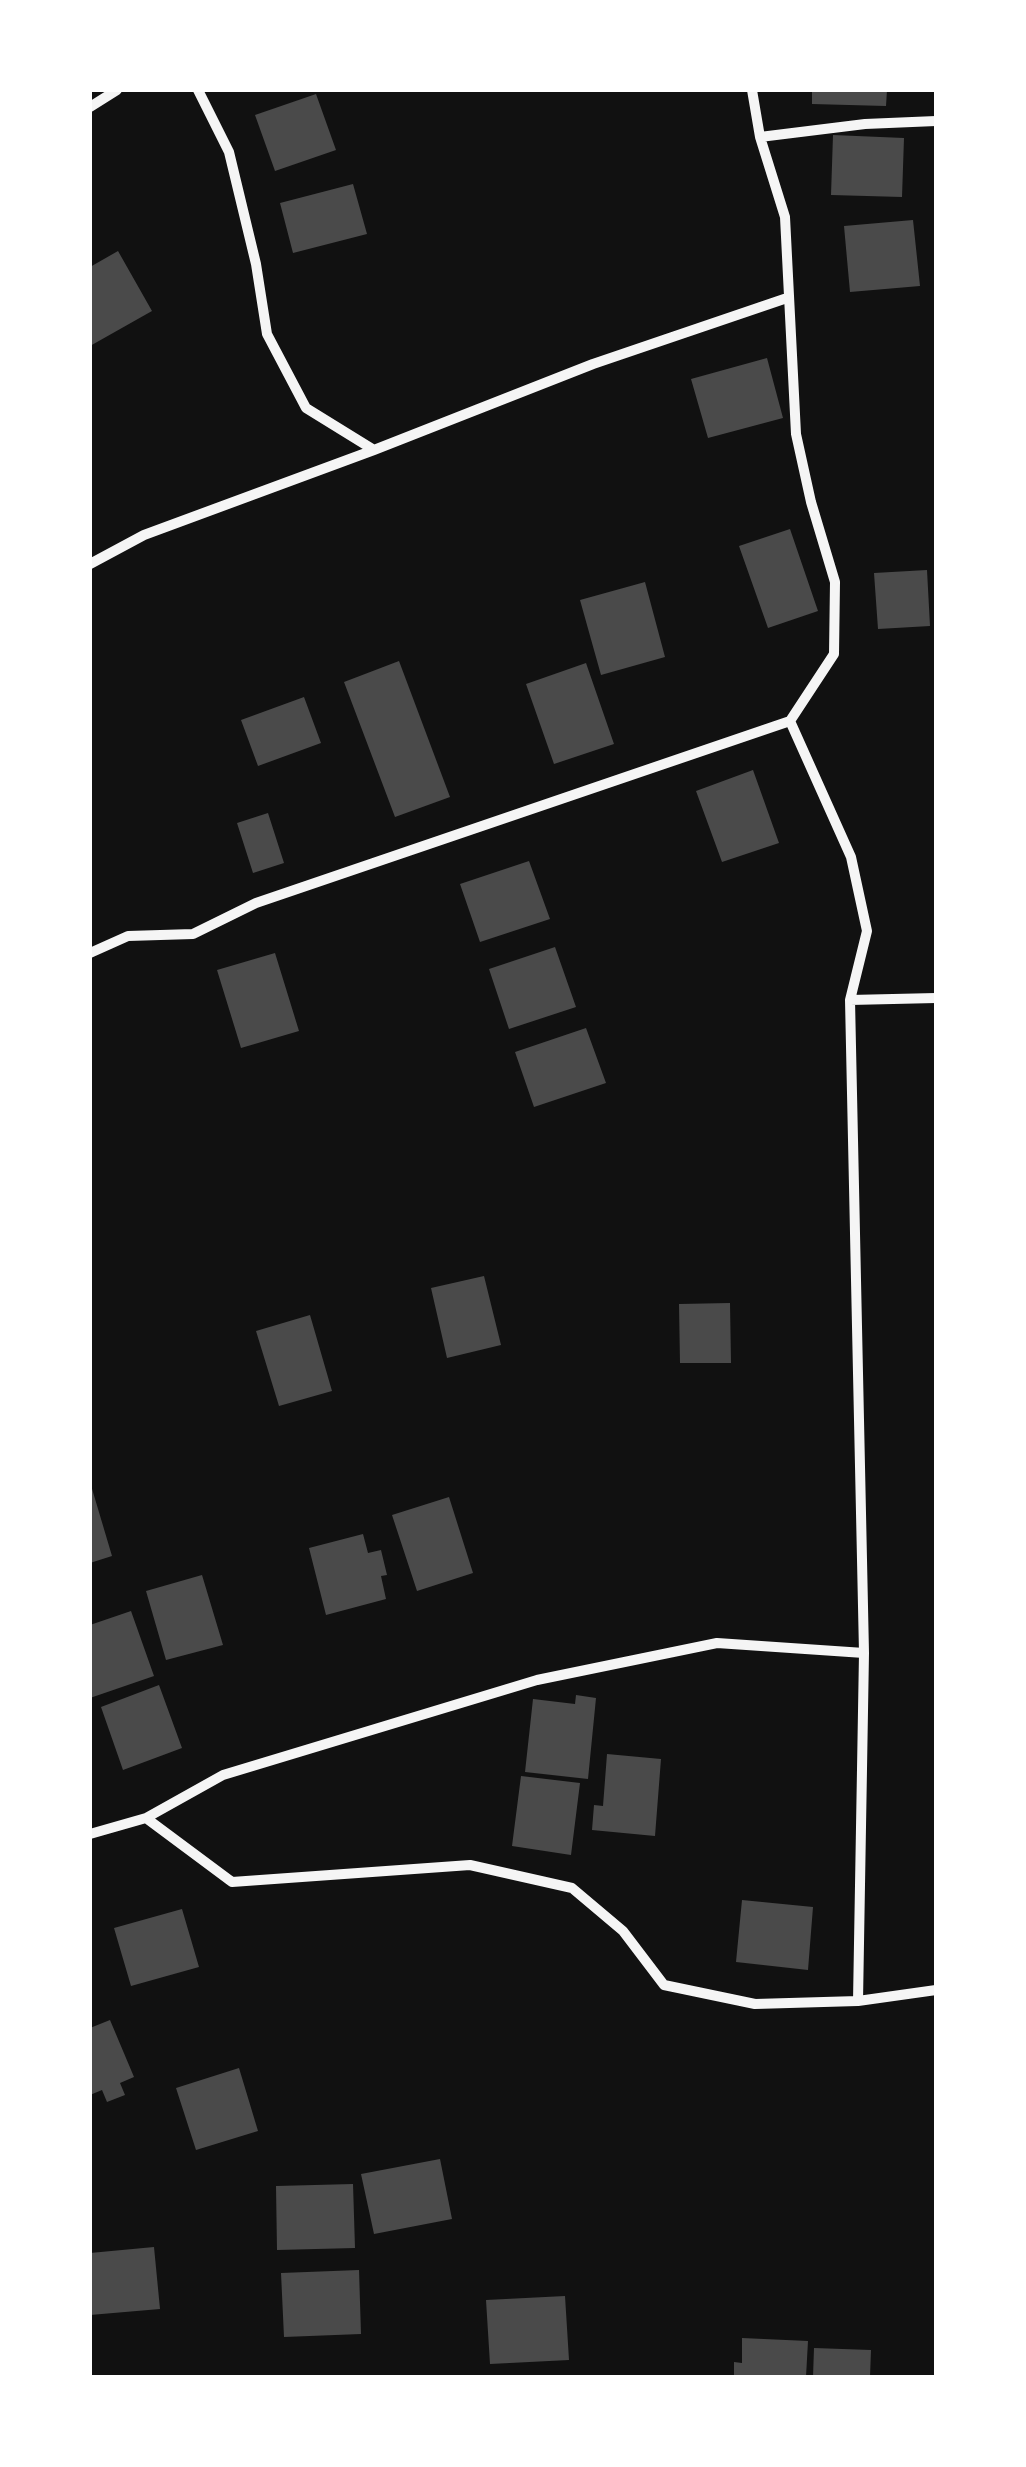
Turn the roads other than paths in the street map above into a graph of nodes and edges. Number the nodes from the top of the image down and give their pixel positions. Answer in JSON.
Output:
{"nodes":[{"id":1,"x":117,"y":90,"type":"edge"},
{"id":2,"x":198,"y":90,"type":"edge"},
{"id":3,"x":752,"y":90,"type":"edge"},
{"id":4,"x":90,"y":107,"type":"edge"},
{"id":5,"x":936,"y":121,"type":"edge"},
{"id":6,"x":760,"y":138,"type":"junction"},
{"id":7,"x":787,"y":298,"type":"junction"},
{"id":8,"x":374,"y":450,"type":"junction"},
{"id":9,"x":90,"y":564,"type":"edge"},
{"id":10,"x":790,"y":722,"type":"junction"},
{"id":11,"x":90,"y":953,"type":"edge"},
{"id":12,"x":936,"y":998,"type":"edge"},
{"id":13,"x":850,"y":1000,"type":"junction"},
{"id":14,"x":864,"y":1653,"type":"junction"},
{"id":15,"x":146,"y":1818,"type":"junction"},
{"id":16,"x":90,"y":1834,"type":"edge"},
{"id":17,"x":936,"y":1990,"type":"edge"},
{"id":18,"x":858,"y":2001,"type":"junction"}],
"edges":[{"from":1,"to":4,"type":"street"},
{"from":2,"to":8,"type":"street"},
{"from":3,"to":6,"type":"street"},
{"from":5,"to":6,"type":"street"},
{"from":6,"to":7,"type":"street"},
{"from":7,"to":8,"type":"street"},
{"from":7,"to":10,"type":"street"},
{"from":8,"to":9,"type":"street"},
{"from":10,"to":11,"type":"street"},
{"from":10,"to":13,"type":"street"},
{"from":12,"to":13,"type":"street"},
{"from":13,"to":14,"type":"street"},
{"from":14,"to":15,"type":"street"},
{"from":14,"to":18,"type":"street"},
{"from":15,"to":16,"type":"street"},
{"from":15,"to":18,"type":"street"},
{"from":17,"to":18,"type":"street"}]}
